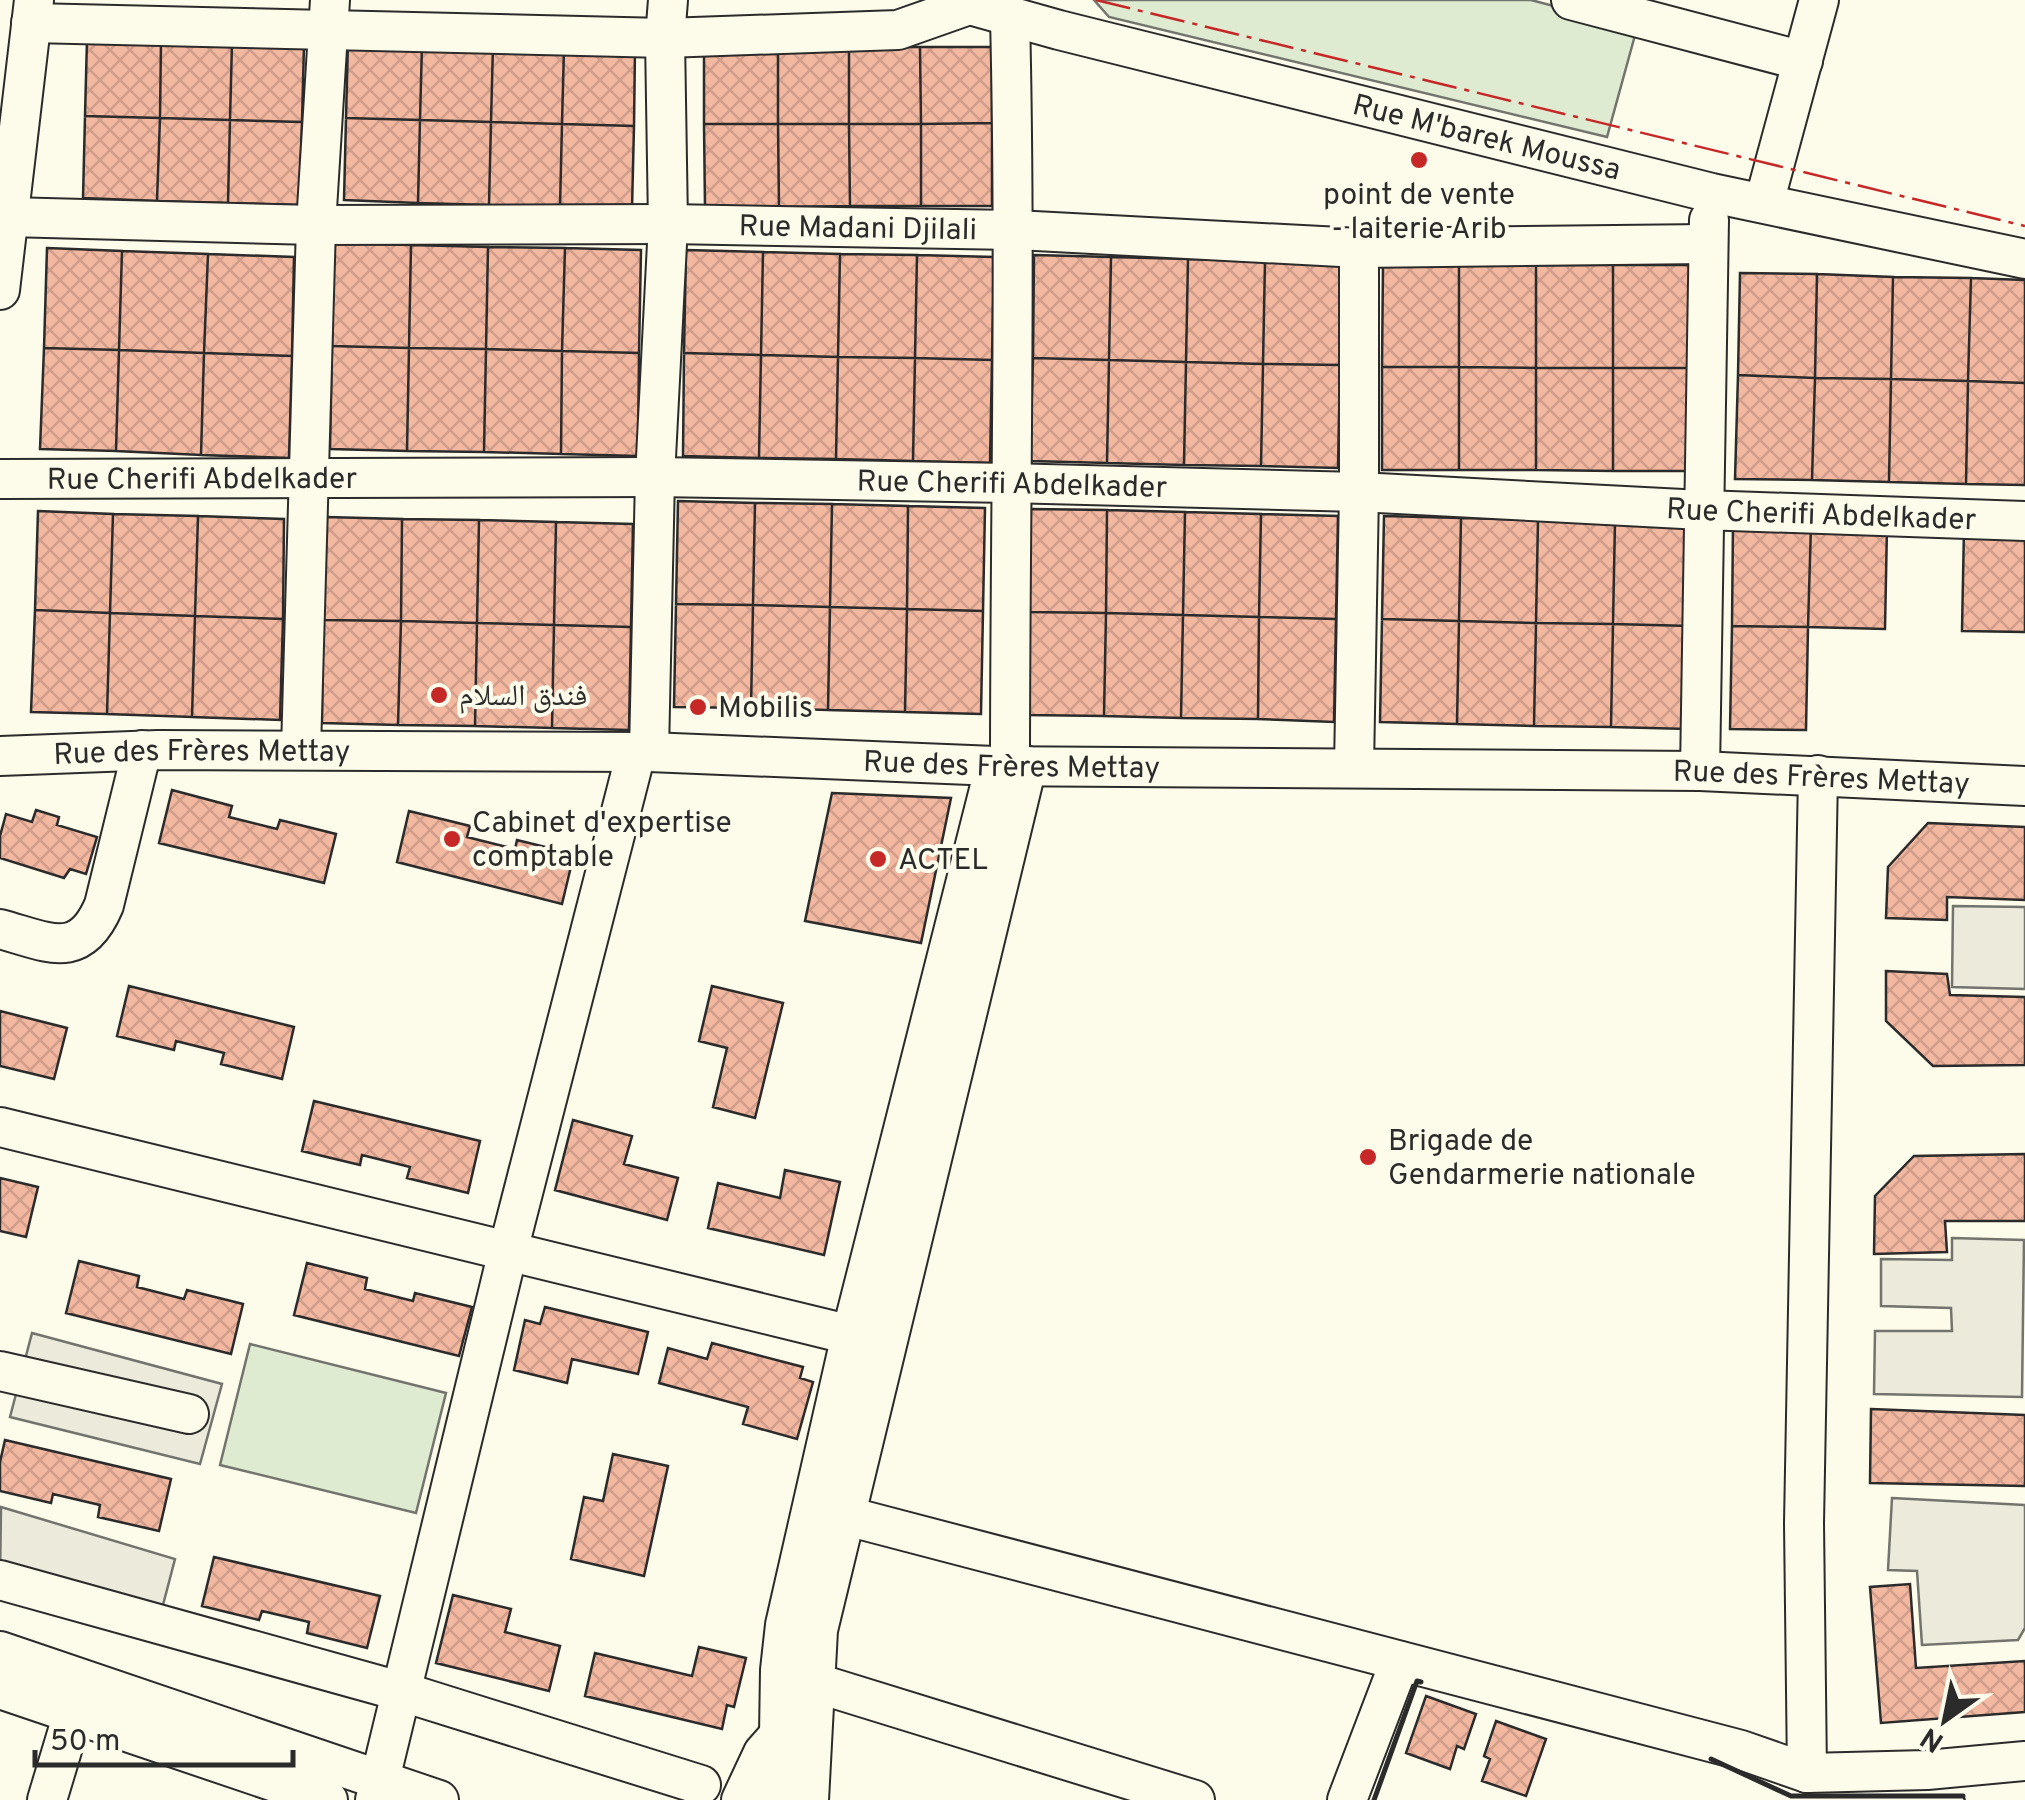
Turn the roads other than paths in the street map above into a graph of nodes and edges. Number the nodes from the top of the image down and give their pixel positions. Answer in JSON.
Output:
{"nodes":[{"id":1,"x":668,"y":0,"type":"edge"},
{"id":2,"x":1571,"y":0,"type":"edge"},
{"id":3,"x":1819,"y":0,"type":"edge"},
{"id":4,"x":960,"y":2,"type":"edge"},
{"id":5,"x":33,"y":12,"type":"edge"},
{"id":6,"x":329,"y":14,"type":"edge"},
{"id":7,"x":1062,"y":15,"type":"edge"},
{"id":8,"x":1010,"y":17,"type":"junction"},
{"id":9,"x":665,"y":38,"type":"junction"},
{"id":10,"x":1803,"y":61,"type":"junction"},
{"id":11,"x":1712,"y":193,"type":"junction"},
{"id":12,"x":1764,"y":203,"type":"junction"},
{"id":13,"x":8,"y":217,"type":"junction"},
{"id":14,"x":668,"y":224,"type":"junction"},
{"id":15,"x":316,"y":225,"type":"junction"},
{"id":16,"x":1015,"y":230,"type":"junction"},
{"id":17,"x":1706,"y":244,"type":"junction"},
{"id":18,"x":1358,"y":248,"type":"junction"},
{"id":19,"x":2025,"y":259,"type":"edge"},
{"id":20,"x":0,"y":290,"type":"edge"},
{"id":21,"x":307,"y":476,"type":"junction"},
{"id":22,"x":656,"y":477,"type":"junction"},
{"id":23,"x":0,"y":479,"type":"edge"},
{"id":24,"x":1010,"y":483,"type":"junction"},
{"id":25,"x":1359,"y":492,"type":"junction"},
{"id":26,"x":1702,"y":510,"type":"junction"},
{"id":27,"x":2025,"y":521,"type":"edge"},
{"id":28,"x":142,"y":750,"type":"junction"},
{"id":29,"x":301,"y":750,"type":"junction"},
{"id":30,"x":643,"y":752,"type":"junction"},
{"id":31,"x":0,"y":756,"type":"edge"},
{"id":32,"x":1011,"y":766,"type":"junction"},
{"id":33,"x":1354,"y":767,"type":"junction"},
{"id":34,"x":1700,"y":771,"type":"junction"},
{"id":35,"x":1818,"y":775,"type":"junction"},
{"id":36,"x":2025,"y":786,"type":"edge"},
{"id":37,"x":0,"y":929,"type":"edge"},
{"id":38,"x":0,"y":1127,"type":"edge"},
{"id":39,"x":508,"y":1251,"type":"junction"},
{"id":40,"x":851,"y":1335,"type":"junction"},
{"id":41,"x":0,"y":1371,"type":"edge"},
{"id":42,"x":189,"y":1414,"type":"dead end"},
{"id":43,"x":843,"y":1515,"type":"junction"},
{"id":44,"x":0,"y":1580,"type":"edge"},
{"id":45,"x":0,"y":1651,"type":"edge"},
{"id":46,"x":1400,"y":1661,"type":"junction"},
{"id":47,"x":813,"y":1682,"type":"junction"},
{"id":48,"x":0,"y":1689,"type":"edge"},
{"id":49,"x":403,"y":1692,"type":"junction"},
{"id":50,"x":79,"y":1695,"type":"junction"},
{"id":51,"x":779,"y":1734,"type":"junction"},
{"id":52,"x":2025,"y":1760,"type":"edge"},
{"id":53,"x":1807,"y":1773,"type":"junction"},
{"id":54,"x":701,"y":1785,"type":"dead end"},
{"id":55,"x":377,"y":1790,"type":"edge"},
{"id":56,"x":47,"y":1800,"type":"edge"},
{"id":57,"x":328,"y":1800,"type":"edge"},
{"id":58,"x":439,"y":1800,"type":"edge"},
{"id":59,"x":741,"y":1800,"type":"edge"},
{"id":60,"x":778,"y":1800,"type":"edge"},
{"id":61,"x":809,"y":1800,"type":"edge"},
{"id":62,"x":1194,"y":1800,"type":"edge"},
{"id":63,"x":1347,"y":1800,"type":"edge"}],
"edges":[{"from":1,"to":9,"type":"street"},
{"from":2,"to":10,"type":"street"},
{"from":3,"to":10,"type":"street"},
{"from":4,"to":8,"type":"street","name":"Rue M'barek Moussa"},
{"from":4,"to":9,"type":"street"},
{"from":5,"to":6,"type":"street"},
{"from":5,"to":13,"type":"street"},
{"from":6,"to":9,"type":"street"},
{"from":6,"to":15,"type":"street"},
{"from":7,"to":8,"type":"street","name":"Rue M'barek Moussa"},
{"from":7,"to":11,"type":"street","name":"Rue M'barek Moussa"},
{"from":8,"to":16,"type":"street"},
{"from":9,"to":14,"type":"street"},
{"from":10,"to":12,"type":"street"},
{"from":11,"to":12,"type":"street","name":"Rue M'barek Moussa"},
{"from":11,"to":17,"type":"street"},
{"from":12,"to":19,"type":"street","name":"Rue M'barek Moussa"},
{"from":13,"to":15,"type":"street","name":"Rue Madani Djilali"},
{"from":13,"to":20,"type":"street"},
{"from":14,"to":15,"type":"street","name":"Rue Madani Djilali"},
{"from":14,"to":16,"type":"street","name":"Rue Madani Djilali"},
{"from":14,"to":22,"type":"street"},
{"from":15,"to":21,"type":"street"},
{"from":16,"to":18,"type":"street","name":"Rue Madani Djilali"},
{"from":16,"to":24,"type":"street"},
{"from":17,"to":18,"type":"street","name":"Rue Madani Djilali"},
{"from":17,"to":26,"type":"street"},
{"from":18,"to":25,"type":"street"},
{"from":21,"to":22,"type":"street","name":"Rue Cherifi Abdelkader"},
{"from":21,"to":23,"type":"street","name":"Rue Cherifi Abdelkader"},
{"from":21,"to":29,"type":"street"},
{"from":22,"to":24,"type":"street","name":"Rue Cherifi Abdelkader"},
{"from":22,"to":30,"type":"street"},
{"from":24,"to":25,"type":"street","name":"Rue Cherifi Abdelkader"},
{"from":24,"to":32,"type":"street"},
{"from":25,"to":26,"type":"street","name":"Rue Cherifi Abdelkader"},
{"from":25,"to":33,"type":"street"},
{"from":26,"to":27,"type":"street","name":"Rue Cherifi Abdelkader"},
{"from":26,"to":34,"type":"street"},
{"from":28,"to":29,"type":"street","name":"Rue des Frères Mettay"},
{"from":28,"to":31,"type":"street","name":"Rue des Frères Mettay"},
{"from":28,"to":37,"type":"street"},
{"from":29,"to":30,"type":"street","name":"Rue des Frères Mettay"},
{"from":30,"to":32,"type":"street","name":"Rue des Frères Mettay"},
{"from":30,"to":39,"type":"street"},
{"from":32,"to":33,"type":"street","name":"Rue des Frères Mettay"},
{"from":32,"to":40,"type":"street"},
{"from":32,"to":43,"type":"street"},
{"from":33,"to":34,"type":"street","name":"Rue des Frères Mettay"},
{"from":34,"to":35,"type":"street","name":"Rue des Frères Mettay"},
{"from":35,"to":36,"type":"street","name":"Rue des Frères Mettay"},
{"from":35,"to":53,"type":"street"},
{"from":38,"to":39,"type":"street"},
{"from":39,"to":40,"type":"street"},
{"from":39,"to":49,"type":"street"},
{"from":40,"to":51,"type":"street"},
{"from":41,"to":42,"type":"street"},
{"from":43,"to":46,"type":"street"},
{"from":43,"to":47,"type":"street"},
{"from":44,"to":49,"type":"street"},
{"from":45,"to":50,"type":"street"},
{"from":46,"to":53,"type":"street"},
{"from":46,"to":63,"type":"street"},
{"from":47,"to":61,"type":"street"},
{"from":47,"to":62,"type":"street"},
{"from":48,"to":50,"type":"street"},
{"from":49,"to":54,"type":"street"},
{"from":49,"to":55,"type":"street"},
{"from":50,"to":55,"type":"street"},
{"from":50,"to":56,"type":"street"},
{"from":50,"to":57,"type":"street"},
{"from":51,"to":59,"type":"street"},
{"from":51,"to":60,"type":"street"},
{"from":52,"to":53,"type":"street"},
{"from":55,"to":58,"type":"street"}]}
